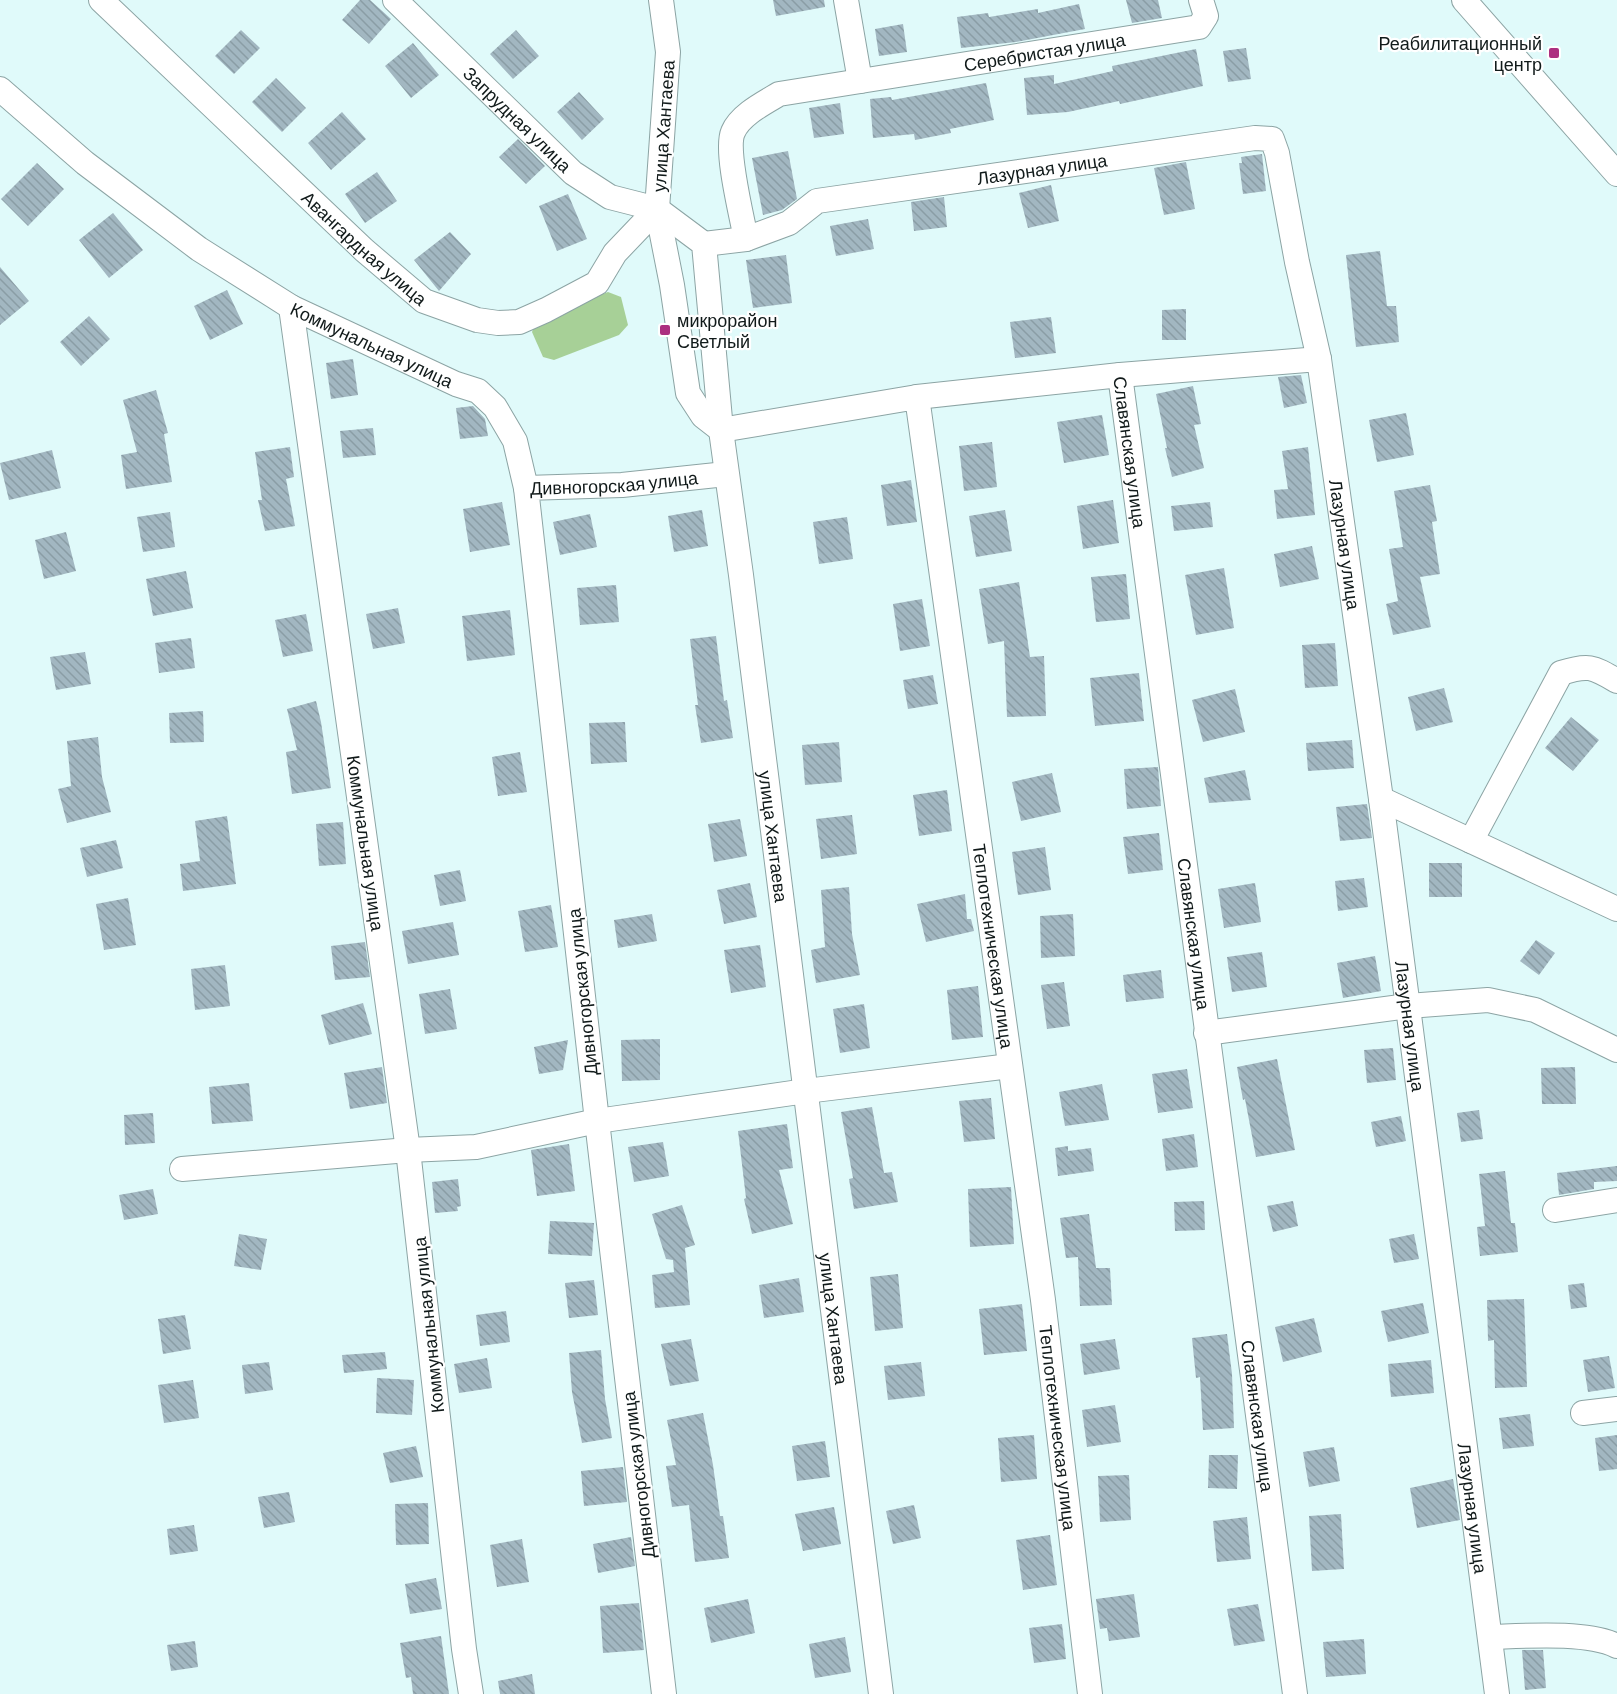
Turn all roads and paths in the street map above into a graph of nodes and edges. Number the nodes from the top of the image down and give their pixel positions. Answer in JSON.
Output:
{"nodes":[{"id":1,"x":102,"y":0,"type":"edge"},
{"id":2,"x":396,"y":0,"type":"edge"},
{"id":3,"x":661,"y":0,"type":"edge"},
{"id":4,"x":846,"y":0,"type":"edge"},
{"id":5,"x":1201,"y":0,"type":"edge"},
{"id":6,"x":1464,"y":0,"type":"edge"},
{"id":7,"x":860,"y":81,"type":"junction"},
{"id":8,"x":0,"y":89,"type":"edge"},
{"id":9,"x":1617,"y":174,"type":"edge"},
{"id":10,"x":657,"y":209,"type":"junction"},
{"id":11,"x":746,"y":239,"type":"junction"},
{"id":12,"x":704,"y":244,"type":"junction"},
{"id":13,"x":291,"y":307,"type":"junction"},
{"id":14,"x":1319,"y":359,"type":"junction"},
{"id":15,"x":1120,"y":375,"type":"junction"},
{"id":16,"x":918,"y":396,"type":"junction"},
{"id":17,"x":721,"y":430,"type":"junction"},
{"id":18,"x":726,"y":474,"type":"junction"},
{"id":19,"x":526,"y":488,"type":"junction"},
{"id":20,"x":1617,"y":681,"type":"edge"},
{"id":21,"x":1382,"y":799,"type":"junction"},
{"id":22,"x":1471,"y":841,"type":"junction"},
{"id":23,"x":1617,"y":909,"type":"edge"},
{"id":24,"x":1408,"y":1006,"type":"junction"},
{"id":25,"x":1206,"y":1033,"type":"junction"},
{"id":26,"x":1617,"y":1050,"type":"edge"},
{"id":27,"x":1010,"y":1066,"type":"junction"},
{"id":28,"x":806,"y":1091,"type":"junction"},
{"id":29,"x":597,"y":1121,"type":"junction"},
{"id":30,"x":408,"y":1150,"type":"junction"},
{"id":31,"x":182,"y":1169,"type":"dead end"},
{"id":32,"x":1617,"y":1200,"type":"edge"},
{"id":33,"x":1555,"y":1210,"type":"dead end"},
{"id":34,"x":1617,"y":1409,"type":"edge"},
{"id":35,"x":1583,"y":1413,"type":"dead end"},
{"id":36,"x":1490,"y":1637,"type":"junction"},
{"id":37,"x":1613,"y":1638,"type":"edge"},
{"id":38,"x":471,"y":1694,"type":"edge"},
{"id":39,"x":664,"y":1694,"type":"edge"},
{"id":40,"x":881,"y":1694,"type":"edge"},
{"id":41,"x":1090,"y":1694,"type":"edge"},
{"id":42,"x":1295,"y":1694,"type":"edge"},
{"id":43,"x":1497,"y":1694,"type":"edge"}],
"edges":[{"from":1,"to":10,"type":"street","name":"Авангардная улица"},
{"from":2,"to":10,"type":"street","name":"Запрудная улица"},
{"from":3,"to":10,"type":"street","name":"улица Хантаева"},
{"from":4,"to":7,"type":"street"},
{"from":5,"to":7,"type":"street","name":"Серебристая улица"},
{"from":6,"to":9,"type":"street"},
{"from":7,"to":11,"type":"street","name":"Серебристая улица"},
{"from":8,"to":13,"type":"street"},
{"from":10,"to":12,"type":"street","name":"улица Хантаева"},
{"from":10,"to":17,"type":"street"},
{"from":11,"to":12,"type":"street","name":"Лазурная улица"},
{"from":11,"to":14,"type":"street","name":"Лазурная улица"},
{"from":12,"to":17,"type":"street","name":"улица Хантаева"},
{"from":13,"to":19,"type":"street","name":"Коммунальная улица"},
{"from":13,"to":30,"type":"street","name":"Коммунальная улица"},
{"from":14,"to":15,"type":"street"},
{"from":14,"to":21,"type":"street","name":"Лазурная улица"},
{"from":15,"to":16,"type":"street","name":"Славянская улица"},
{"from":15,"to":25,"type":"street","name":"Славянская улица"},
{"from":16,"to":17,"type":"street"},
{"from":16,"to":27,"type":"street","name":"Теплотехническая улица"},
{"from":17,"to":18,"type":"street","name":"улица Хантаева"},
{"from":18,"to":19,"type":"street","name":"Дивногорская улица"},
{"from":18,"to":28,"type":"street","name":"улица Хантаева"},
{"from":19,"to":29,"type":"street","name":"Дивногорская улица"},
{"from":20,"to":22,"type":"street"},
{"from":21,"to":22,"type":"street"},
{"from":21,"to":24,"type":"street","name":"Лазурная улица"},
{"from":22,"to":23,"type":"street"},
{"from":24,"to":25,"type":"street"},
{"from":24,"to":26,"type":"street"},
{"from":24,"to":36,"type":"street","name":"Лазурная улица"},
{"from":25,"to":42,"type":"street","name":"Славянская улица"},
{"from":27,"to":28,"type":"street"},
{"from":27,"to":41,"type":"street","name":"Теплотехническая улица"},
{"from":28,"to":29,"type":"street"},
{"from":28,"to":40,"type":"street","name":"улица Хантаева"},
{"from":29,"to":30,"type":"street"},
{"from":29,"to":39,"type":"street","name":"Дивногорская улица"},
{"from":30,"to":31,"type":"street"},
{"from":30,"to":38,"type":"street","name":"Коммунальная улица"},
{"from":32,"to":33,"type":"street"},
{"from":34,"to":35,"type":"street"},
{"from":36,"to":37,"type":"street"},
{"from":36,"to":43,"type":"street","name":"Лазурная улица"}]}
